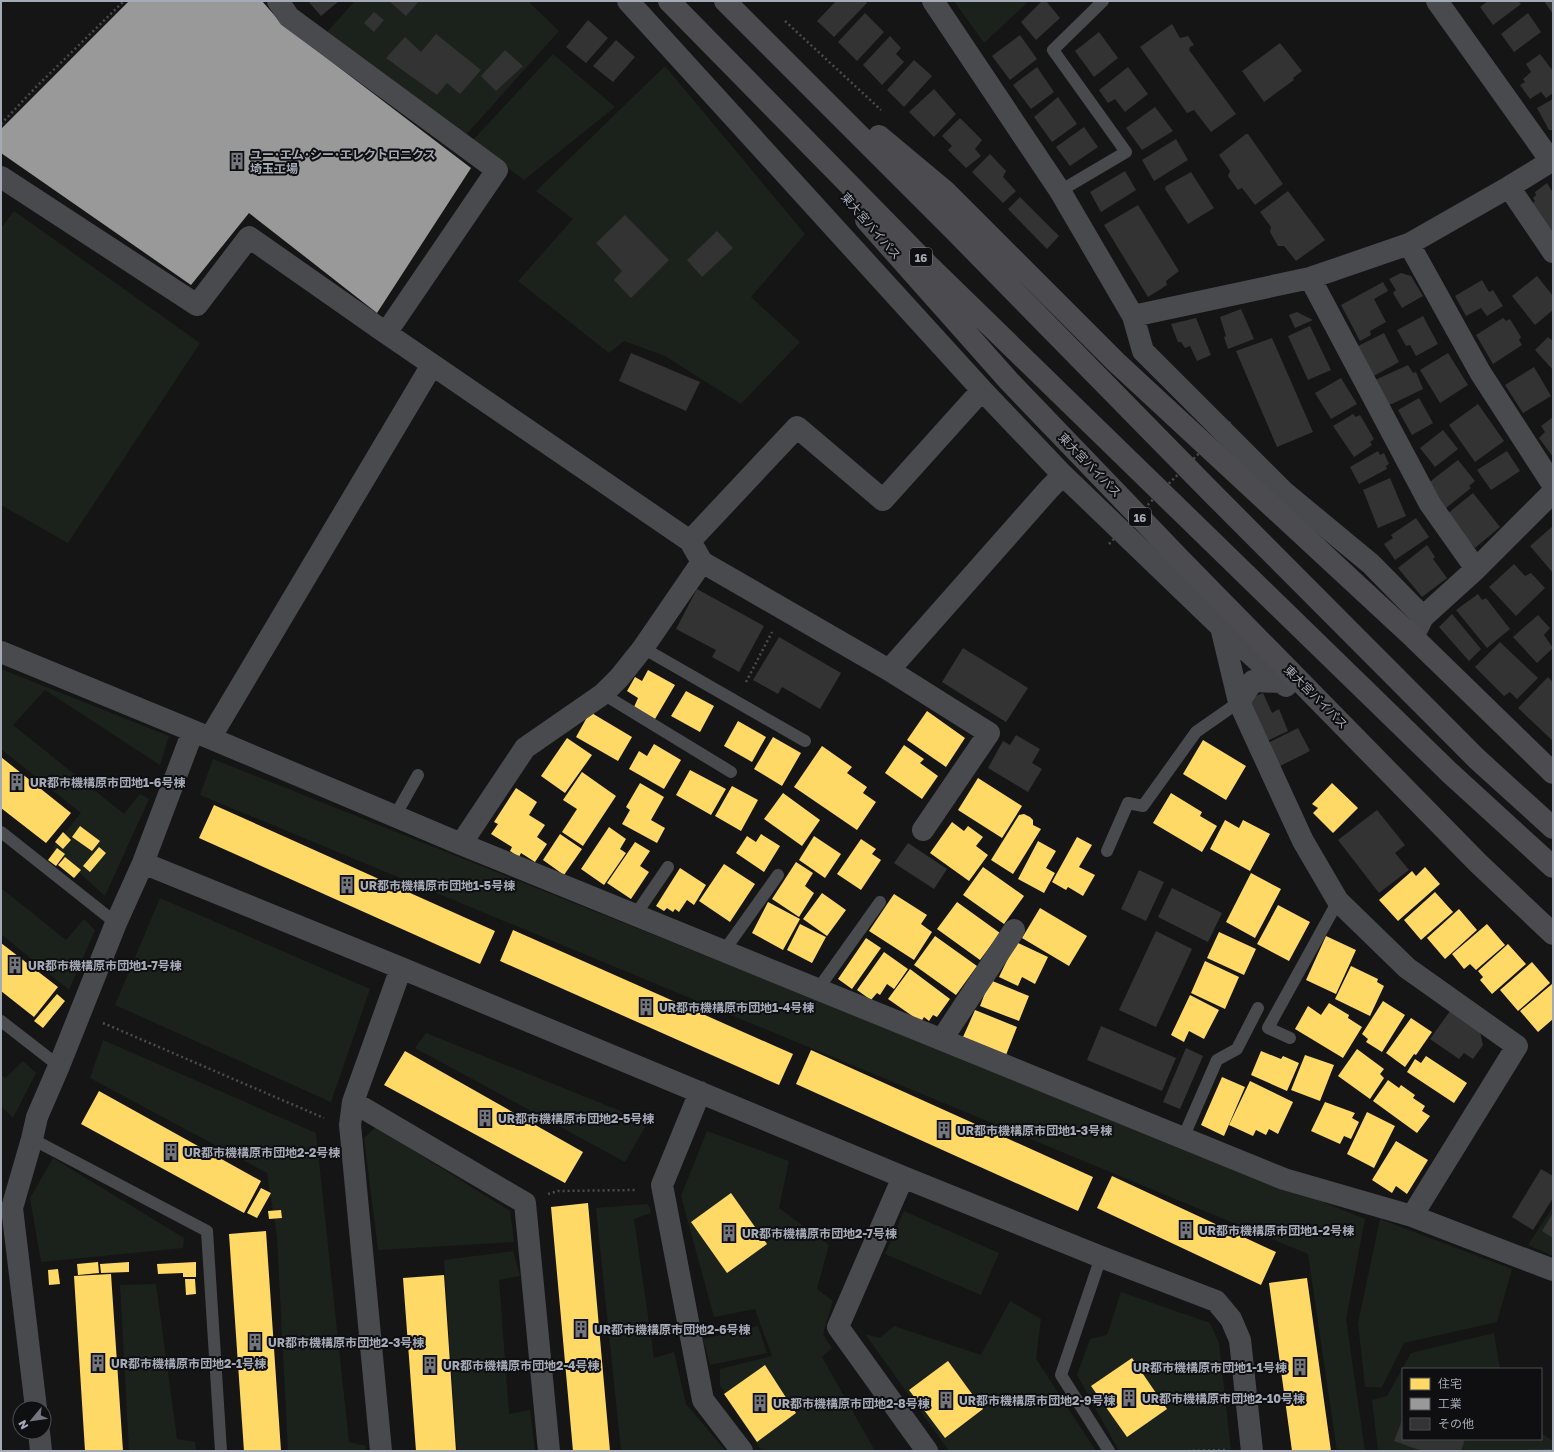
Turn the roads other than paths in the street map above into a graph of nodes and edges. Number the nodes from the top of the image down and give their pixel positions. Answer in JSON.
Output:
{"nodes":[{"id":1,"x":278,"y":1,"type":"edge"},
{"id":2,"x":628,"y":1,"type":"edge"},
{"id":3,"x":669,"y":1,"type":"edge"},
{"id":4,"x":725,"y":1,"type":"edge"},
{"id":5,"x":933,"y":1,"type":"edge"},
{"id":6,"x":1103,"y":1,"type":"edge"},
{"id":7,"x":1437,"y":1,"type":"edge"},
{"id":8,"x":777,"y":53,"type":"junction"},
{"id":9,"x":747,"y":81,"type":"junction"},
{"id":10,"x":1552,"y":160,"type":"edge"},
{"id":11,"x":1,"y":177,"type":"edge"},
{"id":12,"x":1509,"y":187,"type":"junction"},
{"id":13,"x":1060,"y":191,"type":"junction"},
{"id":14,"x":1409,"y":244,"type":"junction"},
{"id":15,"x":1553,"y":252,"type":"edge"},
{"id":16,"x":1310,"y":278,"type":"junction"},
{"id":17,"x":1133,"y":316,"type":"junction"},
{"id":18,"x":386,"y":333,"type":"junction"},
{"id":19,"x":432,"y":365,"type":"junction"},
{"id":20,"x":982,"y":390,"type":"junction"},
{"id":21,"x":1063,"y":475,"type":"junction"},
{"id":22,"x":1553,"y":485,"type":"edge"},
{"id":23,"x":1553,"y":492,"type":"edge"},
{"id":24,"x":690,"y":541,"type":"junction"},
{"id":25,"x":702,"y":562,"type":"junction"},
{"id":26,"x":1476,"y":569,"type":"junction"},
{"id":27,"x":1423,"y":617,"type":"junction"},
{"id":28,"x":1221,"y":627,"type":"junction"},
{"id":29,"x":1414,"y":638,"type":"junction"},
{"id":30,"x":643,"y":648,"type":"junction"},
{"id":31,"x":1,"y":652,"type":"edge"},
{"id":32,"x":889,"y":670,"type":"junction"},
{"id":33,"x":1281,"y":682,"type":"junction"},
{"id":34,"x":603,"y":694,"type":"junction"},
{"id":35,"x":1239,"y":702,"type":"junction"},
{"id":36,"x":1343,"y":724,"type":"junction"},
{"id":37,"x":202,"y":734,"type":"junction"},
{"id":38,"x":805,"y":741,"type":"dead end"},
{"id":39,"x":731,"y":772,"type":"dead end"},
{"id":40,"x":1553,"y":773,"type":"edge"},
{"id":41,"x":418,"y":775,"type":"dead end"},
{"id":42,"x":395,"y":816,"type":"junction"},
{"id":43,"x":1553,"y":828,"type":"edge"},
{"id":44,"x":923,"y":830,"type":"dead end"},
{"id":45,"x":1,"y":832,"type":"edge"},
{"id":46,"x":462,"y":844,"type":"junction"},
{"id":47,"x":1107,"y":851,"type":"dead end"},
{"id":48,"x":143,"y":863,"type":"junction"},
{"id":49,"x":668,"y":867,"type":"dead end"},
{"id":50,"x":1553,"y":867,"type":"edge"},
{"id":51,"x":778,"y":875,"type":"dead end"},
{"id":52,"x":1338,"y":901,"type":"junction"},
{"id":53,"x":880,"y":902,"type":"dead end"},
{"id":54,"x":636,"y":914,"type":"junction"},
{"id":55,"x":116,"y":923,"type":"junction"},
{"id":56,"x":1014,"y":930,"type":"dead end"},
{"id":57,"x":1553,"y":934,"type":"edge"},
{"id":58,"x":724,"y":950,"type":"junction"},
{"id":59,"x":400,"y":968,"type":"junction"},
{"id":60,"x":818,"y":989,"type":"junction"},
{"id":61,"x":1258,"y":1008,"type":"dead end"},
{"id":62,"x":1,"y":1021,"type":"edge"},
{"id":63,"x":1290,"y":1038,"type":"dead end"},
{"id":64,"x":942,"y":1040,"type":"junction"},
{"id":65,"x":60,"y":1066,"type":"junction"},
{"id":66,"x":700,"y":1092,"type":"junction"},
{"id":67,"x":354,"y":1102,"type":"junction"},
{"id":68,"x":1182,"y":1138,"type":"junction"},
{"id":69,"x":32,"y":1139,"type":"junction"},
{"id":70,"x":903,"y":1177,"type":"junction"},
{"id":71,"x":6,"y":1204,"type":"edge"},
{"id":72,"x":1412,"y":1216,"type":"junction"},
{"id":73,"x":1101,"y":1257,"type":"junction"},
{"id":74,"x":1553,"y":1270,"type":"edge"},
{"id":75,"x":35,"y":1400,"type":"edge"},
{"id":76,"x":40,"y":1440,"type":"edge"},
{"id":77,"x":1252,"y":1450,"type":"edge"},
{"id":78,"x":41,"y":1451,"type":"edge"},
{"id":79,"x":221,"y":1451,"type":"edge"},
{"id":80,"x":382,"y":1451,"type":"edge"},
{"id":81,"x":549,"y":1451,"type":"edge"},
{"id":82,"x":742,"y":1451,"type":"edge"},
{"id":83,"x":927,"y":1451,"type":"edge"},
{"id":84,"x":1109,"y":1451,"type":"edge"}],
"edges":[{"from":1,"to":18,"type":"street"},
{"from":2,"to":20,"type":"street"},
{"from":3,"to":9,"type":"highway","name":"東大宮バイパス","number":"16"},
{"from":4,"to":8,"type":"highway"},
{"from":5,"to":13,"type":"street"},
{"from":6,"to":13,"type":"lane"},
{"from":7,"to":10,"type":"street"},
{"from":8,"to":29,"type":"highway"},
{"from":8,"to":43,"type":"highway"},
{"from":9,"to":36,"type":"highway","name":"東大宮バイパス","number":"16"},
{"from":9,"to":50,"type":"highway","name":"東大宮バイパス","number":"16"},
{"from":10,"to":12,"type":"street"},
{"from":11,"to":18,"type":"street"},
{"from":12,"to":14,"type":"street"},
{"from":12,"to":15,"type":"street"},
{"from":13,"to":17,"type":"street"},
{"from":14,"to":16,"type":"street"},
{"from":14,"to":22,"type":"street"},
{"from":16,"to":17,"type":"street"},
{"from":16,"to":26,"type":"street"},
{"from":17,"to":27,"type":"street"},
{"from":18,"to":19,"type":"street"},
{"from":19,"to":24,"type":"street"},
{"from":19,"to":37,"type":"street"},
{"from":20,"to":21,"type":"street"},
{"from":20,"to":24,"type":"street"},
{"from":21,"to":28,"type":"street"},
{"from":21,"to":32,"type":"street"},
{"from":23,"to":26,"type":"street"},
{"from":24,"to":25,"type":"street"},
{"from":25,"to":30,"type":"street"},
{"from":25,"to":32,"type":"street"},
{"from":26,"to":27,"type":"street"},
{"from":27,"to":29,"type":"street"},
{"from":28,"to":33,"type":"street"},
{"from":28,"to":35,"type":"street"},
{"from":29,"to":40,"type":"highway"},
{"from":30,"to":34,"type":"street"},
{"from":30,"to":38,"type":"lane"},
{"from":31,"to":37,"type":"street"},
{"from":32,"to":44,"type":"street"},
{"from":33,"to":35,"type":"street"},
{"from":33,"to":36,"type":"street"},
{"from":34,"to":39,"type":"lane"},
{"from":34,"to":46,"type":"street"},
{"from":35,"to":47,"type":"lane"},
{"from":35,"to":52,"type":"street"},
{"from":36,"to":57,"type":"highway","name":"東大宮バイパス","number":"16"},
{"from":37,"to":42,"type":"street"},
{"from":37,"to":48,"type":"street"},
{"from":41,"to":42,"type":"lane"},
{"from":42,"to":46,"type":"street"},
{"from":45,"to":55,"type":"lane"},
{"from":46,"to":54,"type":"street"},
{"from":48,"to":55,"type":"street"},
{"from":48,"to":59,"type":"street"},
{"from":49,"to":54,"type":"lane"},
{"from":51,"to":58,"type":"lane"},
{"from":52,"to":63,"type":"lane"},
{"from":52,"to":72,"type":"street"},
{"from":53,"to":60,"type":"lane"},
{"from":54,"to":58,"type":"street"},
{"from":55,"to":65,"type":"street"},
{"from":56,"to":64,"type":"street"},
{"from":58,"to":60,"type":"street"},
{"from":59,"to":66,"type":"street"},
{"from":59,"to":67,"type":"street"},
{"from":60,"to":64,"type":"street"},
{"from":61,"to":68,"type":"lane"},
{"from":62,"to":65,"type":"lane"},
{"from":64,"to":68,"type":"street"},
{"from":65,"to":69,"type":"street"},
{"from":66,"to":70,"type":"street"},
{"from":66,"to":82,"type":"street"},
{"from":67,"to":80,"type":"street"},
{"from":67,"to":81,"type":"street"},
{"from":68,"to":72,"type":"street"},
{"from":69,"to":71,"type":"street"},
{"from":69,"to":79,"type":"lane"},
{"from":70,"to":73,"type":"street"},
{"from":70,"to":83,"type":"street"},
{"from":71,"to":75,"type":"street"},
{"from":72,"to":74,"type":"street"},
{"from":73,"to":77,"type":"street"},
{"from":73,"to":84,"type":"lane"},
{"from":76,"to":78,"type":"street"}]}
